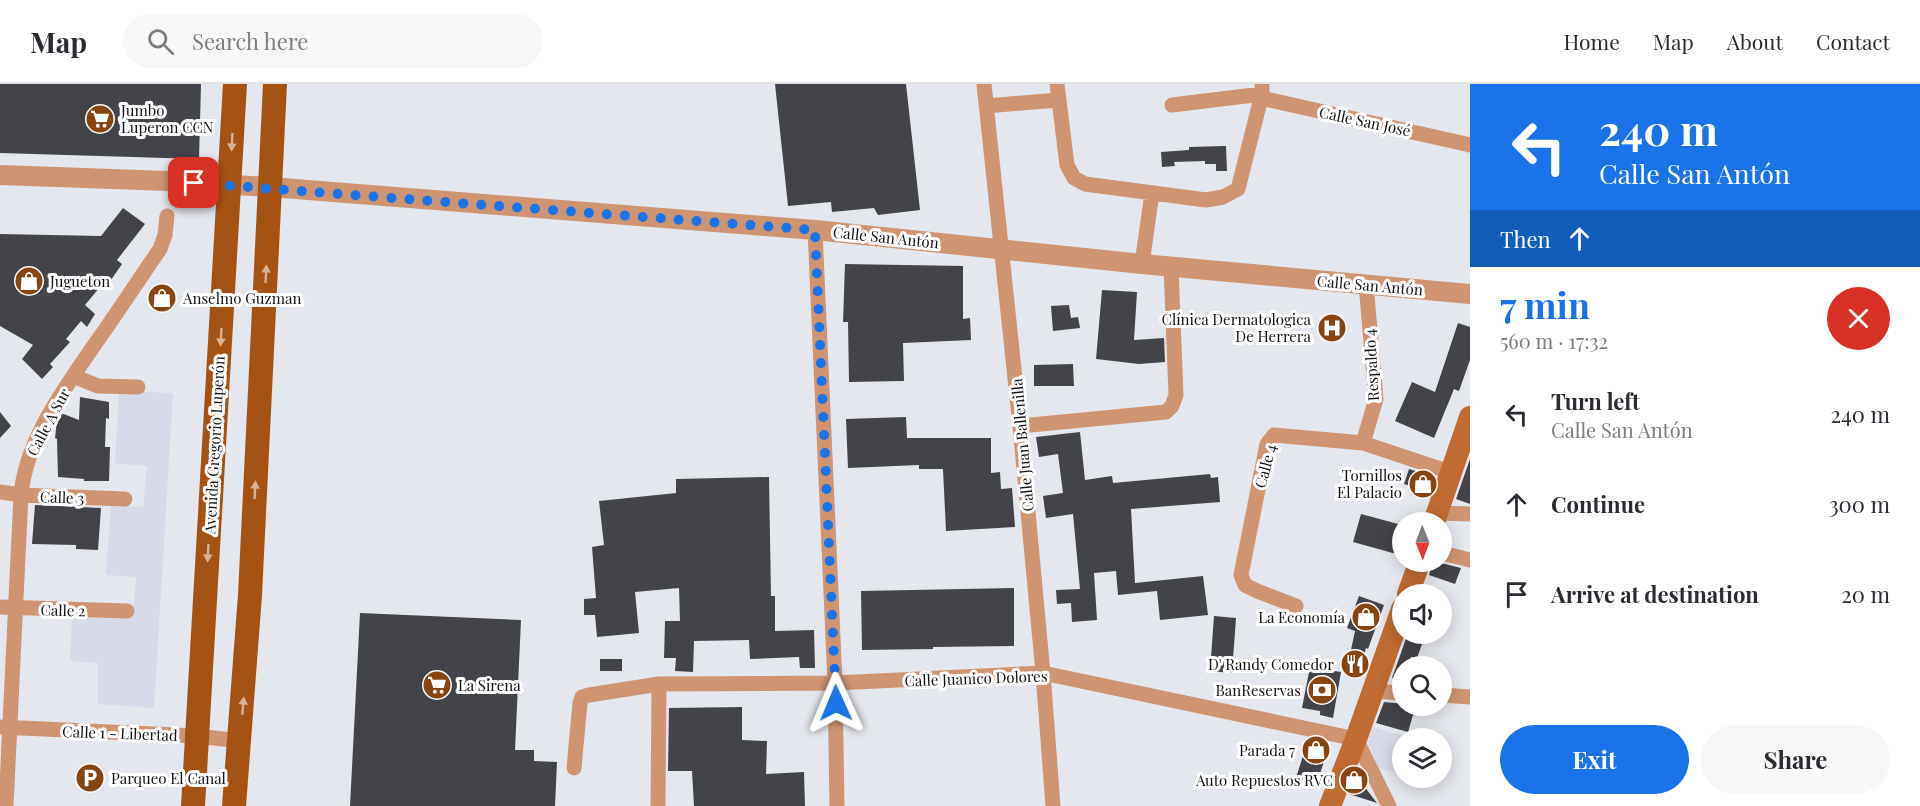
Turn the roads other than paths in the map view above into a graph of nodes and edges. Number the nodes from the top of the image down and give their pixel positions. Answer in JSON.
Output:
{"nodes":[{"id":1,"x":235,"y":84,"type":"edge"},
{"id":2,"x":274,"y":84,"type":"edge"},
{"id":3,"x":984,"y":84,"type":"edge"},
{"id":4,"x":1057,"y":84,"type":"edge"},
{"id":5,"x":1262,"y":91,"type":"edge"},
{"id":6,"x":1058,"y":100,"type":"junction"},
{"id":7,"x":1172,"y":105,"type":"dead end"},
{"id":8,"x":986,"y":106,"type":"junction"},
{"id":9,"x":1470,"y":135,"type":"edge"},
{"id":10,"x":1470,"y":145,"type":"edge"},
{"id":11,"x":0,"y":175,"type":"edge"},
{"id":12,"x":230,"y":185,"type":"junction"},
{"id":13,"x":270,"y":187,"type":"junction"},
{"id":14,"x":1152,"y":193,"type":"junction"},
{"id":15,"x":167,"y":216,"type":"dead end"},
{"id":16,"x":815,"y":230,"type":"junction"},
{"id":17,"x":1003,"y":249,"type":"junction"},
{"id":18,"x":1142,"y":264,"type":"junction"},
{"id":19,"x":1171,"y":267,"type":"junction"},
{"id":20,"x":1366,"y":284,"type":"junction"},
{"id":21,"x":1470,"y":294,"type":"edge"},
{"id":22,"x":73,"y":376,"type":"junction"},
{"id":23,"x":138,"y":387,"type":"dead end"},
{"id":24,"x":1470,"y":417,"type":"edge"},
{"id":25,"x":1020,"y":426,"type":"junction"},
{"id":26,"x":1363,"y":443,"type":"junction"},
{"id":27,"x":1450,"y":472,"type":"junction"},
{"id":28,"x":0,"y":492,"type":"edge"},
{"id":29,"x":21,"y":495,"type":"junction"},
{"id":30,"x":125,"y":499,"type":"dead end"},
{"id":31,"x":1438,"y":512,"type":"edge"},
{"id":32,"x":1470,"y":514,"type":"edge"},
{"id":33,"x":1452,"y":516,"type":"edge"},
{"id":34,"x":1452,"y":556,"type":"edge"},
{"id":35,"x":1470,"y":560,"type":"edge"},
{"id":36,"x":1296,"y":606,"type":"dead end"},
{"id":37,"x":0,"y":607,"type":"edge"},
{"id":38,"x":16,"y":609,"type":"junction"},
{"id":39,"x":127,"y":611,"type":"dead end"},
{"id":40,"x":1392,"y":637,"type":"edge"},
{"id":41,"x":1043,"y":673,"type":"junction"},
{"id":42,"x":835,"y":683,"type":"junction"},
{"id":43,"x":659,"y":684,"type":"junction"},
{"id":44,"x":1373,"y":691,"type":"junction"},
{"id":45,"x":1392,"y":692,"type":"edge"},
{"id":46,"x":1452,"y":696,"type":"edge"},
{"id":47,"x":1470,"y":697,"type":"edge"},
{"id":48,"x":5,"y":727,"type":"edge"},
{"id":49,"x":197,"y":736,"type":"junction"},
{"id":50,"x":1356,"y":739,"type":"junction"},
{"id":51,"x":240,"y":741,"type":"junction"},
{"id":52,"x":574,"y":768,"type":"dead end"},
{"id":53,"x":6,"y":806,"type":"edge"},
{"id":54,"x":193,"y":806,"type":"edge"},
{"id":55,"x":234,"y":806,"type":"edge"},
{"id":56,"x":658,"y":806,"type":"edge"},
{"id":57,"x":837,"y":806,"type":"edge"},
{"id":58,"x":1053,"y":806,"type":"edge"},
{"id":59,"x":1330,"y":806,"type":"edge"},
{"id":60,"x":1389,"y":806,"type":"edge"}],
"edges":[{"from":1,"to":12,"type":"main road","name":"Avenida Gregorio Luperón","one_way":true},
{"from":2,"to":13,"type":"main road"},
{"from":3,"to":8,"type":"street","name":"Calle Juan Ballenilla"},
{"from":4,"to":6,"type":"street"},
{"from":5,"to":7,"type":"street"},
{"from":5,"to":9,"type":"street","name":"Calle San José"},
{"from":5,"to":10,"type":"street","name":"Calle San José"},
{"from":5,"to":14,"type":"street"},
{"from":6,"to":8,"type":"street"},
{"from":6,"to":14,"type":"street"},
{"from":8,"to":17,"type":"street","name":"Calle Juan Ballenilla"},
{"from":11,"to":12,"type":"street","name":"Calle San Antón"},
{"from":12,"to":13,"type":"street","name":"Calle San Antón"},
{"from":12,"to":49,"type":"main road","name":"Avenida Gregorio Luperón","one_way":true},
{"from":13,"to":16,"type":"street","name":"Calle San Antón"},
{"from":51,"to":13,"type":"main road","one_way":true},
{"from":14,"to":18,"type":"street"},
{"from":15,"to":22,"type":"street","name":"Calle A Sur"},
{"from":16,"to":17,"type":"street","name":"Calle San Antón"},
{"from":16,"to":42,"type":"street"},
{"from":17,"to":18,"type":"street","name":"Calle San Antón"},
{"from":17,"to":25,"type":"street","name":"Calle Juan Ballenilla"},
{"from":18,"to":19,"type":"street","name":"Calle San Antón"},
{"from":19,"to":20,"type":"street","name":"Calle San Antón"},
{"from":19,"to":25,"type":"street"},
{"from":20,"to":21,"type":"street","name":"Calle San Antón"},
{"from":20,"to":26,"type":"street","name":"Respaldo 4"},
{"from":22,"to":23,"type":"street"},
{"from":22,"to":29,"type":"street","name":"Calle A Sur"},
{"from":24,"to":27,"type":"main road"},
{"from":25,"to":41,"type":"street","name":"Calle Juan Ballenilla"},
{"from":26,"to":27,"type":"street","name":"Calle 4"},
{"from":26,"to":36,"type":"street","name":"Calle 4"},
{"from":27,"to":31,"type":"main road"},
{"from":28,"to":29,"type":"street","name":"Calle 3"},
{"from":29,"to":30,"type":"street","name":"Calle 3"},
{"from":29,"to":38,"type":"street","name":"Calle A Sur"},
{"from":32,"to":33,"type":"street"},
{"from":34,"to":35,"type":"street"},
{"from":37,"to":38,"type":"street","name":"Calle 2"},
{"from":38,"to":39,"type":"street","name":"Calle 2"},
{"from":38,"to":48,"type":"street","name":"Calle A Sur"},
{"from":40,"to":44,"type":"main road"},
{"from":41,"to":42,"type":"street","name":"Calle Juanico Dolores"},
{"from":41,"to":50,"type":"street","name":"Calle Juanico Dolores"},
{"from":41,"to":58,"type":"street","name":"Calle Juan Ballenilla"},
{"from":42,"to":43,"type":"street","name":"Calle Juanico Dolores"},
{"from":42,"to":57,"type":"street"},
{"from":43,"to":52,"type":"street","name":"Calle Juanico Dolores"},
{"from":43,"to":56,"type":"street"},
{"from":44,"to":45,"type":"street"},
{"from":44,"to":50,"type":"main road"},
{"from":46,"to":47,"type":"street"},
{"from":48,"to":49,"type":"street","name":"Calle 1 - Libertad"},
{"from":48,"to":53,"type":"street","name":"Calle A Sur"},
{"from":49,"to":51,"type":"street","name":"Calle 1 - Libertad"},
{"from":49,"to":54,"type":"main road","name":"Avenida Gregorio Luperón"},
{"from":50,"to":59,"type":"main road"},
{"from":50,"to":60,"type":"street"},
{"from":51,"to":55,"type":"main road"}]}
